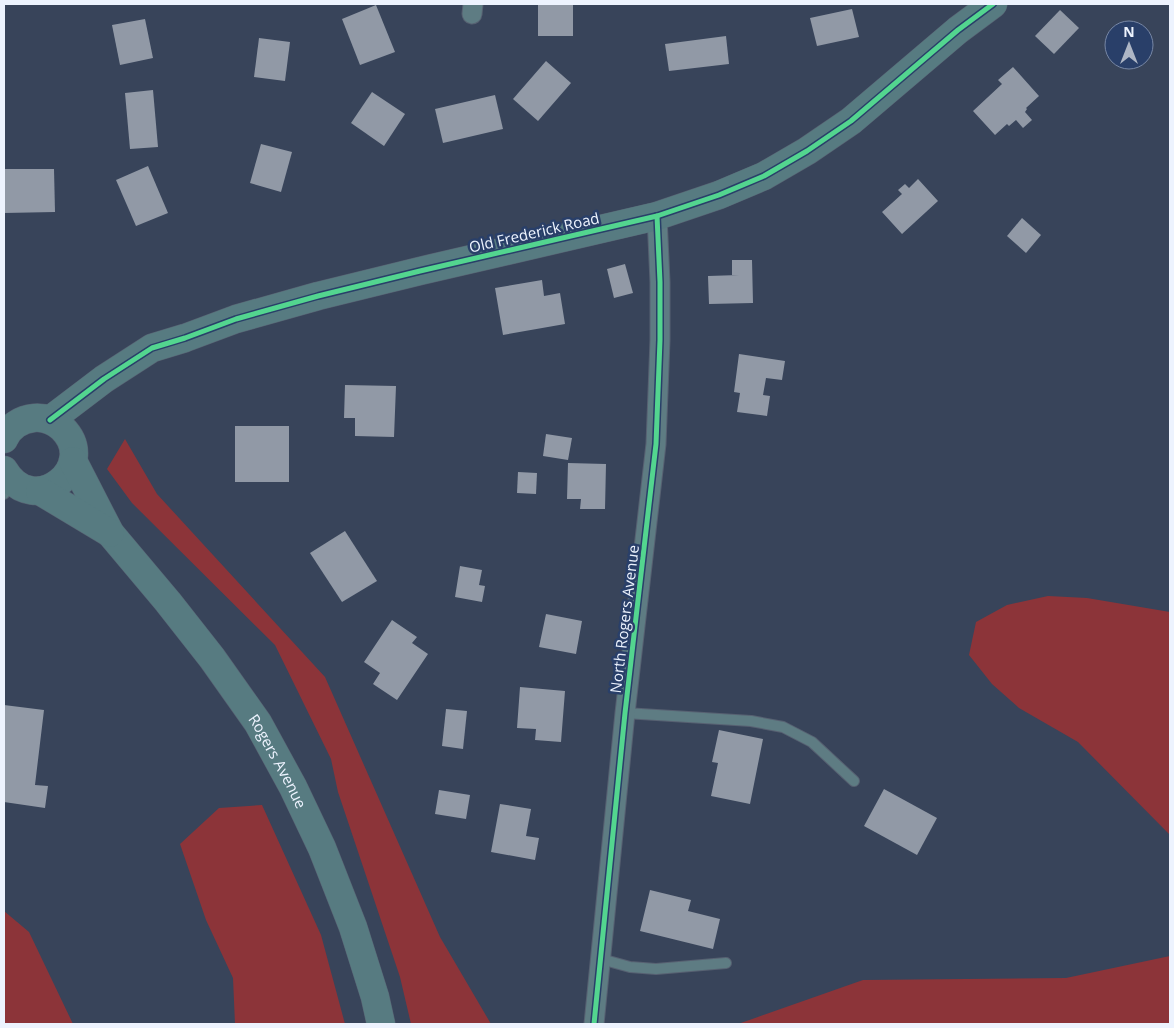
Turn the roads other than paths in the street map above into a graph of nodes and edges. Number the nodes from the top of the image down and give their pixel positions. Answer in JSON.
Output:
{"nodes":[{"id":1,"x":992,"y":4,"type":"edge"},
{"id":2,"x":657,"y":216,"type":"junction"},
{"id":3,"x":104,"y":379,"type":"junction"},
{"id":4,"x":27,"y":416,"type":"edge"},
{"id":5,"x":4,"y":439,"type":"edge"},
{"id":6,"x":72,"y":451,"type":"junction"},
{"id":7,"x":7,"y":482,"type":"edge"},
{"id":8,"x":40,"y":491,"type":"junction"},
{"id":9,"x":110,"y":533,"type":"junction"},
{"id":10,"x":625,"y":714,"type":"junction"},
{"id":11,"x":854,"y":781,"type":"dead end"},
{"id":12,"x":601,"y":959,"type":"junction"},
{"id":13,"x":726,"y":963,"type":"dead end"},
{"id":14,"x":381,"y":1024,"type":"edge"},
{"id":15,"x":594,"y":1024,"type":"edge"}],
"edges":[{"from":1,"to":2,"type":"street","name":"Old Frederick Road"},
{"from":2,"to":3,"type":"street","name":"Old Frederick Road"},
{"from":2,"to":10,"type":"street","name":"North Rogers Avenue"},
{"from":3,"to":4,"type":"street","name":"Old Frederick Road"},
{"from":3,"to":6,"type":"street"},
{"from":4,"to":5,"type":"street","name":"Old Frederick Road"},
{"from":4,"to":6,"type":"street","name":"Rogers Avenue"},
{"from":6,"to":8,"type":"street"},
{"from":6,"to":9,"type":"street","name":"Rogers Avenue"},
{"from":7,"to":8,"type":"street","name":"Rogers Avenue"},
{"from":8,"to":9,"type":"street","name":"Rogers Avenue"},
{"from":9,"to":14,"type":"street","name":"Rogers Avenue"},
{"from":10,"to":11,"type":"lane"},
{"from":10,"to":12,"type":"street","name":"North Rogers Avenue"},
{"from":12,"to":13,"type":"lane"},
{"from":12,"to":15,"type":"street","name":"North Rogers Avenue"}]}
